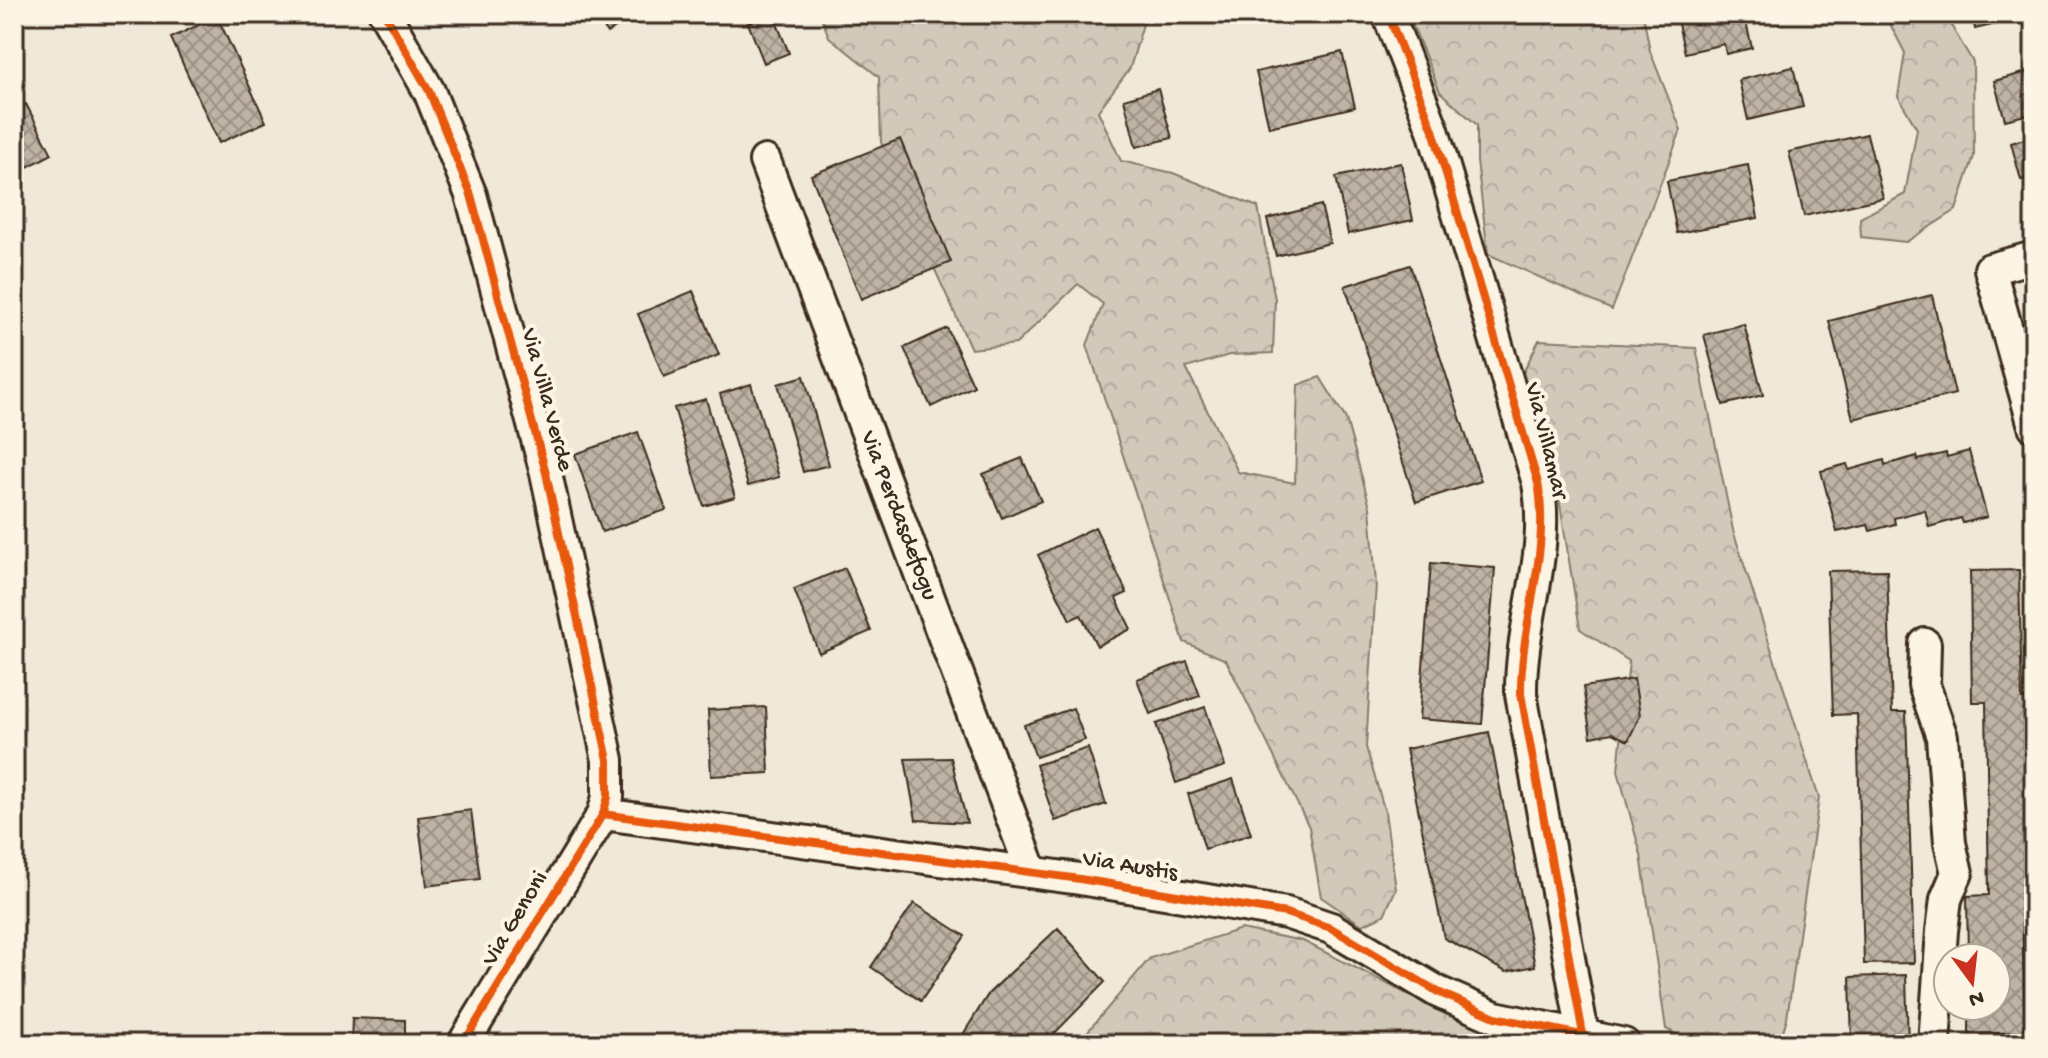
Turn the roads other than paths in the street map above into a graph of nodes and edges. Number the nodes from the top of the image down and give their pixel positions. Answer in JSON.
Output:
{"nodes":[{"id":1,"x":385,"y":14,"type":"edge"},
{"id":2,"x":1388,"y":14,"type":"edge"},
{"id":3,"x":765,"y":161,"type":"dead end"},
{"id":4,"x":2034,"y":257,"type":"edge"},
{"id":5,"x":2034,"y":426,"type":"edge"},
{"id":6,"x":1925,"y":644,"type":"dead end"},
{"id":7,"x":603,"y":814,"type":"junction"},
{"id":8,"x":1032,"y":872,"type":"junction"},
{"id":9,"x":1598,"y":1040,"type":"edge"},
{"id":10,"x":463,"y":1044,"type":"edge"},
{"id":11,"x":1934,"y":1044,"type":"edge"}],
"edges":[{"from":1,"to":7,"type":"street","name":"Via Villa Verde"},
{"from":2,"to":9,"type":"street","name":"Via Villamar"},
{"from":3,"to":8,"type":"street","name":"Via Perdasdefogu"},
{"from":4,"to":5,"type":"street"},
{"from":6,"to":11,"type":"street"},
{"from":7,"to":8,"type":"street","name":"Via Austis"},
{"from":7,"to":10,"type":"street","name":"Via Genoni"},
{"from":8,"to":9,"type":"street","name":"Via Austis"}]}
